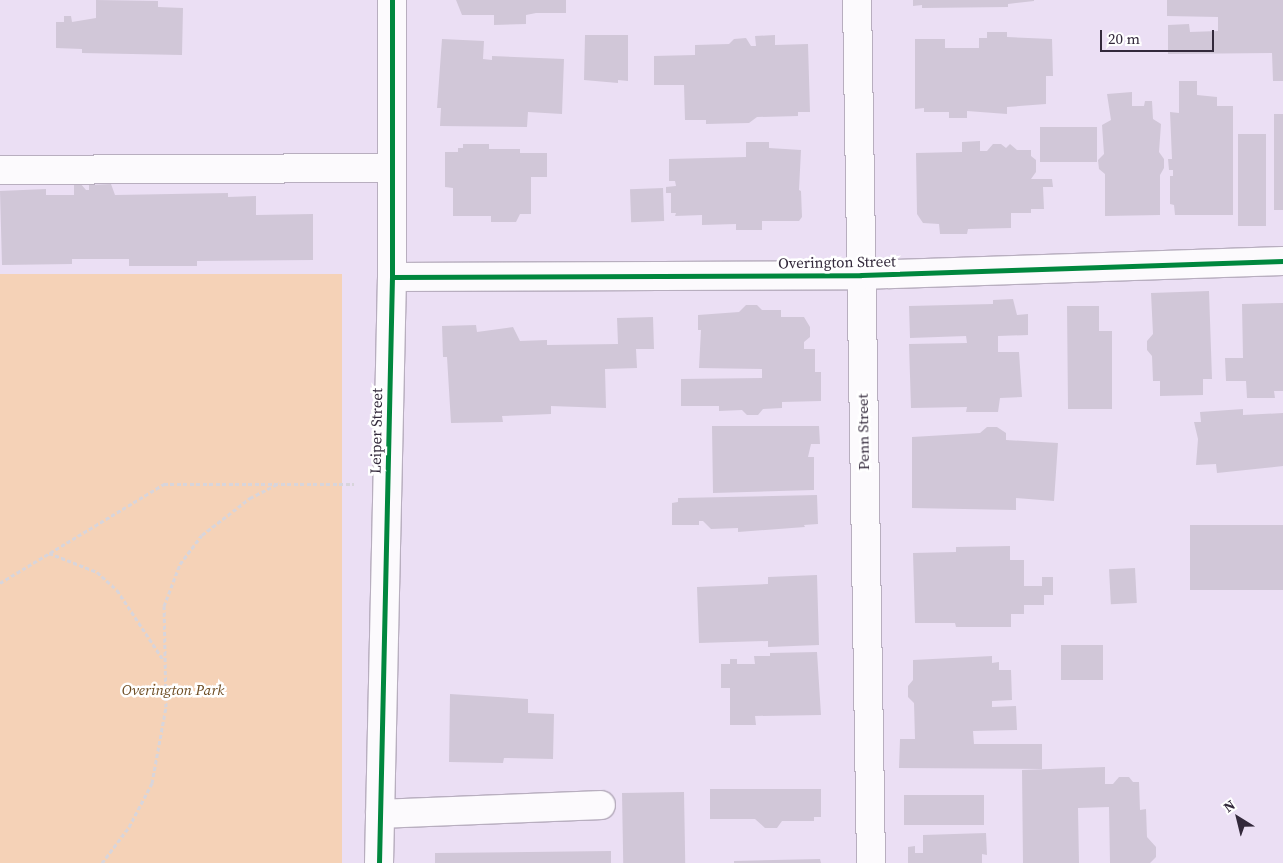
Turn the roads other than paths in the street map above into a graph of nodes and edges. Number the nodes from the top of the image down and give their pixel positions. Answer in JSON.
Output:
{"nodes":[{"id":1,"x":392,"y":0,"type":"edge"},
{"id":2,"x":857,"y":0,"type":"edge"},
{"id":3,"x":392,"y":168,"type":"junction"},
{"id":4,"x":0,"y":170,"type":"edge"},
{"id":5,"x":1283,"y":261,"type":"edge"},
{"id":6,"x":861,"y":274,"type":"junction"},
{"id":7,"x":392,"y":277,"type":"junction"},
{"id":8,"x":601,"y":805,"type":"dead end"},
{"id":9,"x":380,"y":814,"type":"junction"},
{"id":10,"x":379,"y":863,"type":"edge"},
{"id":11,"x":870,"y":863,"type":"edge"}],
"edges":[{"from":1,"to":3,"type":"street","name":"Leiper Street"},
{"from":2,"to":6,"type":"street","name":"Penn Street"},
{"from":3,"to":4,"type":"street"},
{"from":3,"to":7,"type":"street","name":"Leiper Street"},
{"from":5,"to":6,"type":"street","name":"Overington Street"},
{"from":6,"to":7,"type":"street","name":"Overington Street"},
{"from":6,"to":11,"type":"street","name":"Penn Street"},
{"from":7,"to":9,"type":"street","name":"Leiper Street"},
{"from":8,"to":9,"type":"street"},
{"from":9,"to":10,"type":"street","name":"Leiper Street"}]}
